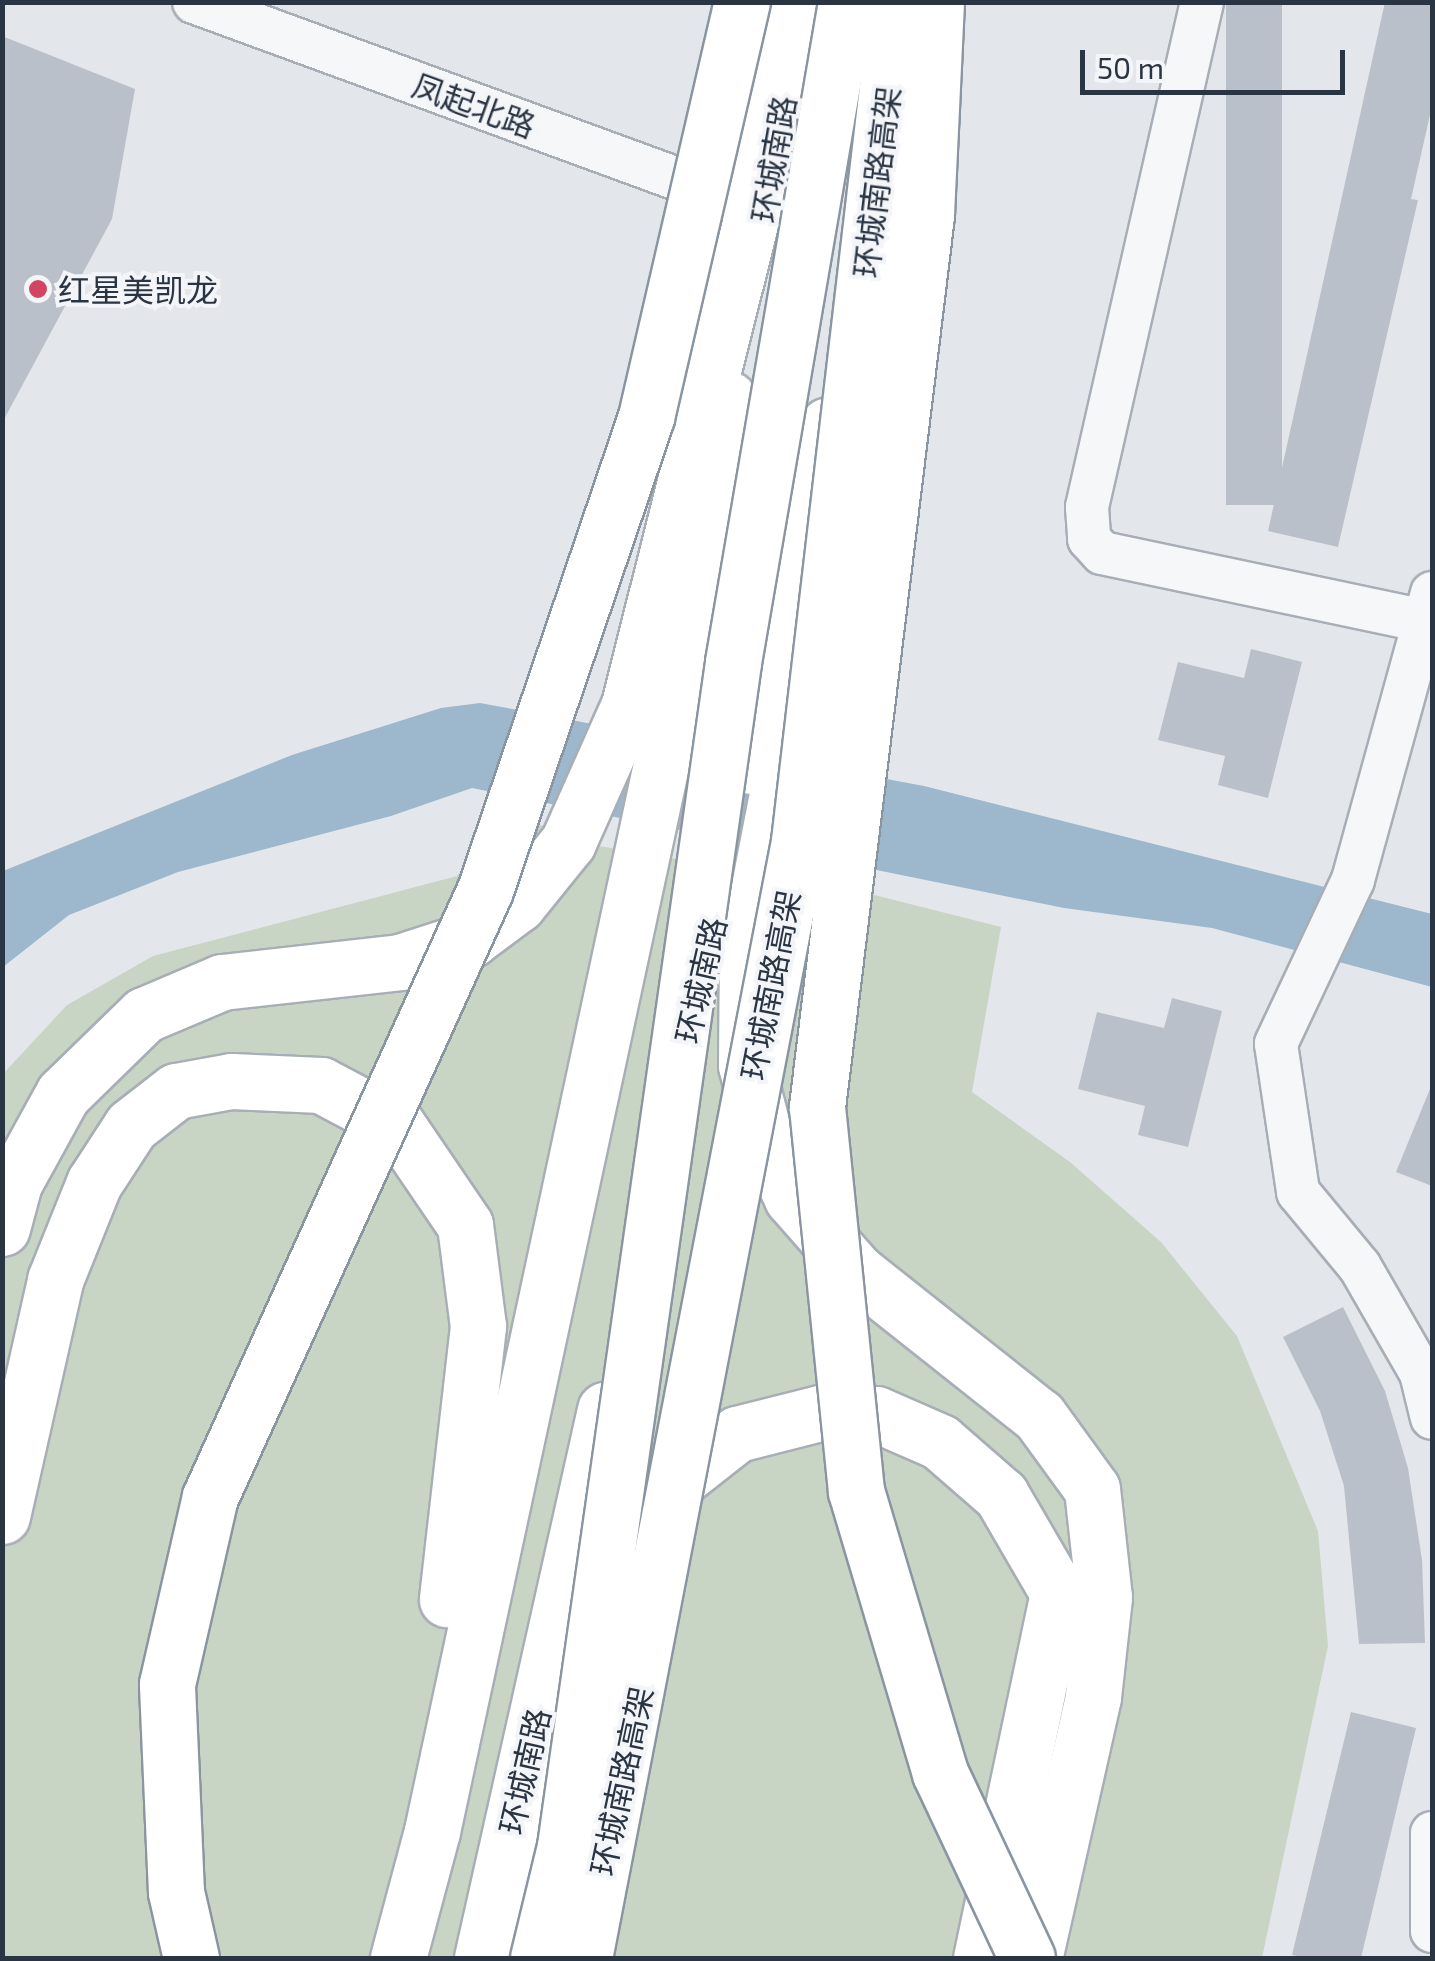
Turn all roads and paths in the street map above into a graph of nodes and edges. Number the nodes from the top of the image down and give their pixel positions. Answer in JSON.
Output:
{"nodes":[{"id":1,"x":194,"y":2,"type":"edge"},
{"id":2,"x":742,"y":2,"type":"edge"},
{"id":3,"x":798,"y":2,"type":"edge"},
{"id":4,"x":846,"y":2,"type":"edge"},
{"id":5,"x":898,"y":2,"type":"edge"},
{"id":6,"x":921,"y":2,"type":"edge"},
{"id":7,"x":933,"y":2,"type":"edge"},
{"id":8,"x":1202,"y":2,"type":"edge"},
{"id":9,"x":754,"y":207,"type":"junction"},
{"id":10,"x":1429,"y":606,"type":"edge"},
{"id":11,"x":651,"y":707,"type":"junction"},
{"id":12,"x":776,"y":726,"type":"junction"},
{"id":13,"x":2,"y":1228,"type":"edge"},
{"id":14,"x":1432,"y":1418,"type":"edge"},
{"id":15,"x":2,"y":1516,"type":"edge"},
{"id":16,"x":576,"y":1540,"type":"junction"},
{"id":17,"x":1432,"y":1834,"type":"edge"},
{"id":18,"x":1432,"y":1930,"type":"edge"},
{"id":19,"x":191,"y":1958,"type":"edge"},
{"id":20,"x":375,"y":1958,"type":"edge"},
{"id":21,"x":398,"y":1958,"type":"edge"},
{"id":22,"x":482,"y":1958,"type":"edge"},
{"id":23,"x":502,"y":1958,"type":"edge"},
{"id":24,"x":518,"y":1958,"type":"edge"},
{"id":25,"x":538,"y":1958,"type":"edge"},
{"id":26,"x":584,"y":1958,"type":"edge"},
{"id":27,"x":981,"y":1958,"type":"edge"},
{"id":28,"x":1030,"y":1958,"type":"edge"}],
"edges":[{"from":1,"to":9,"type":"street","name":"凤起北路"},
{"from":2,"to":19,"type":"main road","bridge":true},
{"from":3,"to":9,"type":"main road"},
{"from":3,"to":11,"type":"main road","name":"环城南路"},
{"from":4,"to":25,"type":"main road","name":"环城南路高架","bridge":true},
{"from":5,"to":26,"type":"main road","name":"环城南路高架","bridge":true},
{"from":6,"to":12,"type":"main road","name":"环城南路"},
{"from":7,"to":12,"type":"main road"},
{"from":7,"to":28,"type":"main road","bridge":true},
{"from":8,"to":10,"type":"street"},
{"from":9,"to":11,"type":"main road"},
{"from":10,"to":14,"type":"street"},
{"from":11,"to":13,"type":"main road"},
{"from":11,"to":21,"type":"main road","name":"环城南路"},
{"from":12,"to":16,"type":"main road","name":"环城南路","bridge":true},
{"from":12,"to":28,"type":"main road","bridge":true},
{"from":15,"to":20,"type":"main road"},
{"from":16,"to":22,"type":"main road","name":"环城南路"},
{"from":16,"to":23,"type":"main road"},
{"from":17,"to":18,"type":"street"},
{"from":24,"to":27,"type":"main road","bridge":true}]}
